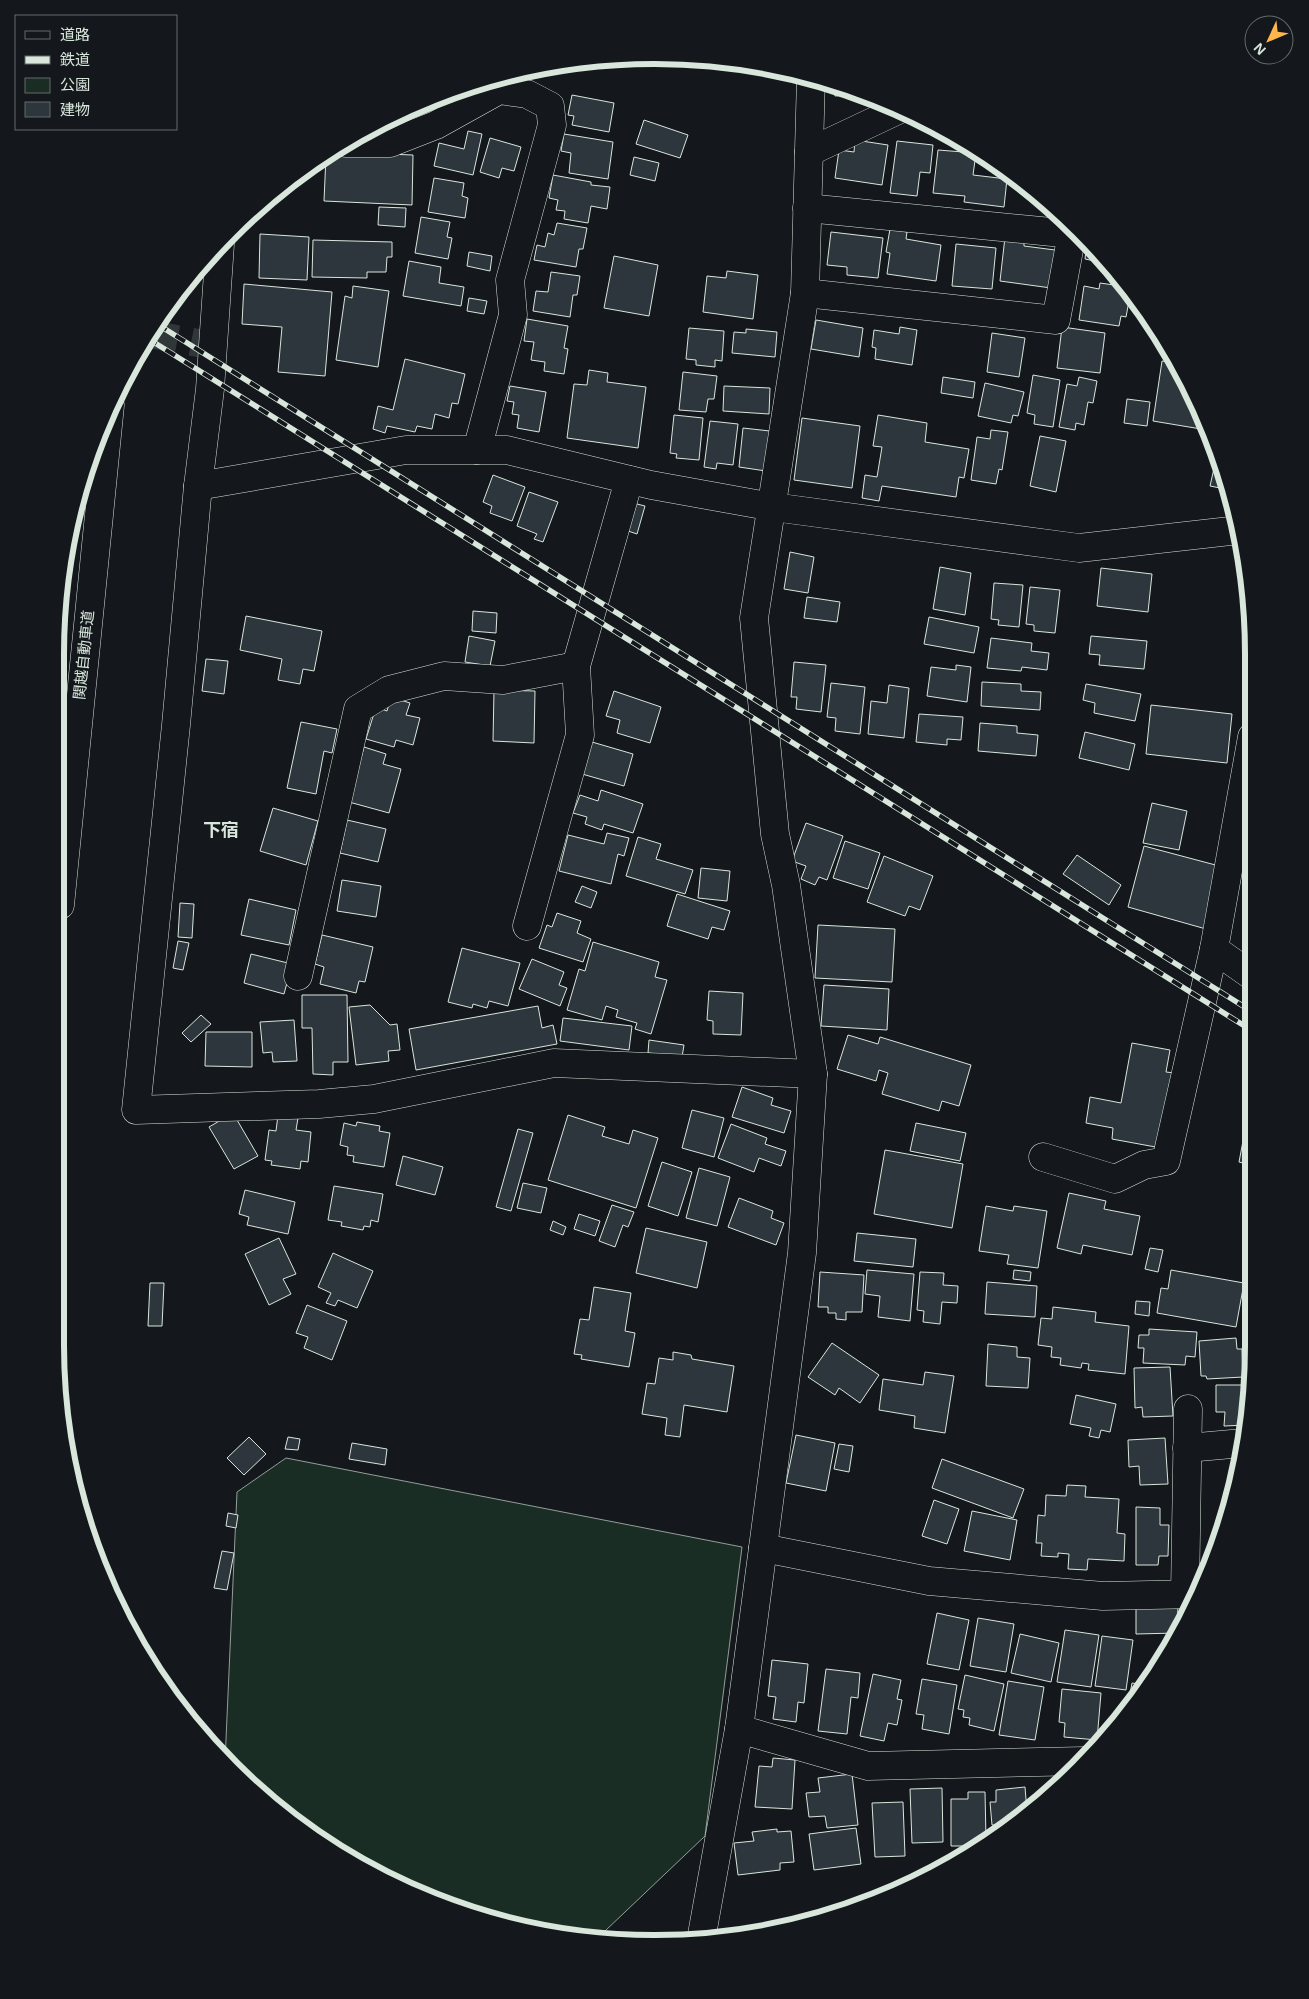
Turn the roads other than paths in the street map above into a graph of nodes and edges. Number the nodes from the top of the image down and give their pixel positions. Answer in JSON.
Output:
{"nodes":[{"id":1,"x":811,"y":85,"type":"edge"},
{"id":2,"x":891,"y":113,"type":"edge"},
{"id":3,"x":358,"y":144,"type":"edge"},
{"id":4,"x":809,"y":152,"type":"junction"},
{"id":5,"x":807,"y":208,"type":"junction"},
{"id":6,"x":1065,"y":230,"type":"edge"},
{"id":7,"x":1071,"y":236,"type":"edge"},
{"id":8,"x":219,"y":255,"type":"edge"},
{"id":9,"x":805,"y":294,"type":"junction"},
{"id":10,"x":107,"y":433,"type":"edge"},
{"id":11,"x":477,"y":450,"type":"junction"},
{"id":12,"x":629,"y":480,"type":"junction"},
{"id":13,"x":198,"y":486,"type":"junction"},
{"id":14,"x":772,"y":507,"type":"junction"},
{"id":15,"x":1232,"y":531,"type":"edge"},
{"id":16,"x":576,"y":666,"type":"junction"},
{"id":17,"x":1245,"y":776,"type":"edge"},
{"id":18,"x":64,"y":865,"type":"edge"},
{"id":19,"x":527,"y":926,"type":"dead end"},
{"id":20,"x":1214,"y":950,"type":"junction"},
{"id":21,"x":1245,"y":971,"type":"edge"},
{"id":22,"x":298,"y":976,"type":"dead end"},
{"id":23,"x":813,"y":1074,"type":"junction"},
{"id":24,"x":1043,"y":1157,"type":"dead end"},
{"id":25,"x":1188,"y":1409,"type":"dead end"},
{"id":26,"x":1237,"y":1444,"type":"edge"},
{"id":27,"x":1187,"y":1448,"type":"junction"},
{"id":28,"x":763,"y":1548,"type":"junction"},
{"id":29,"x":1191,"y":1591,"type":"edge"},
{"id":30,"x":1189,"y":1594,"type":"edge"},
{"id":31,"x":739,"y":1729,"type":"junction"},
{"id":32,"x":1073,"y":1761,"type":"edge"},
{"id":33,"x":702,"y":1933,"type":"edge"}],
"edges":[{"from":1,"to":4,"type":"main road"},
{"from":2,"to":4,"type":"main road"},
{"from":3,"to":11,"type":"main road"},
{"from":4,"to":5,"type":"main road"},
{"from":5,"to":6,"type":"main road"},
{"from":5,"to":9,"type":"main road"},
{"from":7,"to":9,"type":"main road"},
{"from":8,"to":13,"type":"main road"},
{"from":9,"to":14,"type":"main road"},
{"from":10,"to":18,"type":"main road","name":"関越自動車道"},
{"from":11,"to":12,"type":"main road"},
{"from":11,"to":13,"type":"main road"},
{"from":12,"to":14,"type":"main road"},
{"from":12,"to":16,"type":"main road"},
{"from":13,"to":23,"type":"main road"},
{"from":14,"to":15,"type":"main road"},
{"from":14,"to":23,"type":"main road"},
{"from":16,"to":19,"type":"main road"},
{"from":16,"to":22,"type":"main road"},
{"from":17,"to":20,"type":"main road"},
{"from":20,"to":21,"type":"main road"},
{"from":20,"to":24,"type":"main road"},
{"from":23,"to":28,"type":"main road"},
{"from":25,"to":27,"type":"main road"},
{"from":26,"to":27,"type":"main road"},
{"from":27,"to":29,"type":"main road"},
{"from":28,"to":30,"type":"main road"},
{"from":28,"to":31,"type":"main road"},
{"from":31,"to":32,"type":"main road"},
{"from":31,"to":33,"type":"main road"}]}
